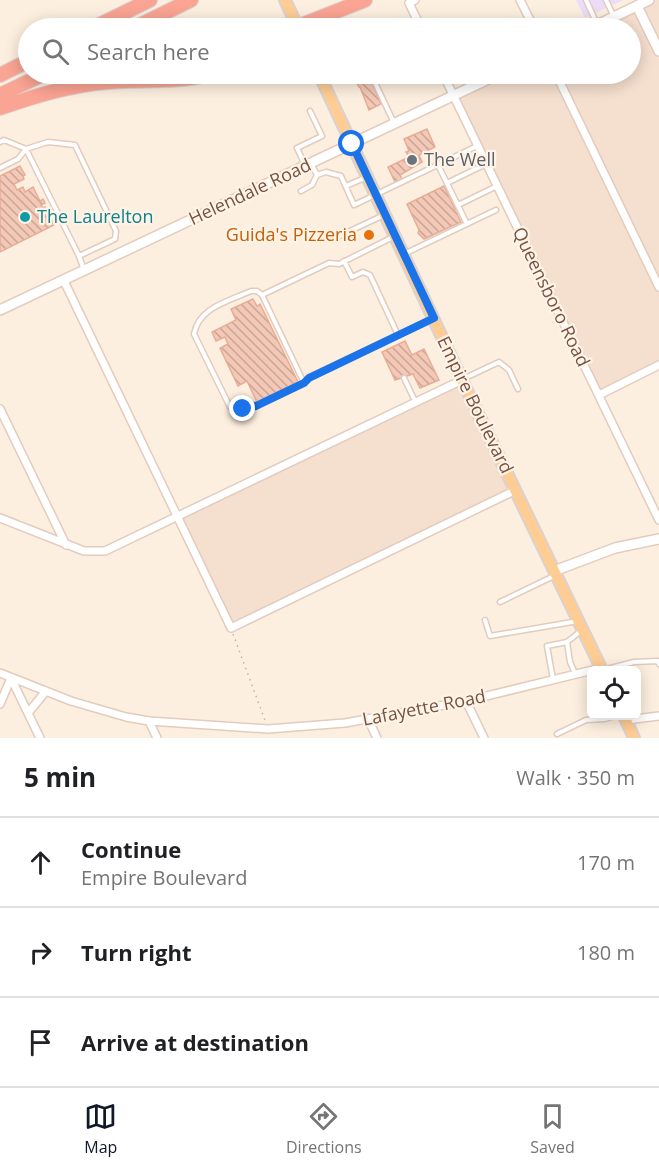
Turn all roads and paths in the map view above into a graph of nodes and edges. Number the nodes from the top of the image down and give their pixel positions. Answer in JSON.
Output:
{"nodes":[{"id":1,"x":150,"y":0,"type":"edge"},
{"id":2,"x":191,"y":0,"type":"edge"},
{"id":3,"x":285,"y":0,"type":"edge"},
{"id":4,"x":365,"y":0,"type":"edge"},
{"id":5,"x":415,"y":0,"type":"edge"},
{"id":6,"x":520,"y":0,"type":"edge"},
{"id":7,"x":586,"y":0,"type":"edge"},
{"id":8,"x":606,"y":0,"type":"edge"},
{"id":9,"x":649,"y":0,"type":"edge"},
{"id":10,"x":637,"y":6,"type":"junction"},
{"id":11,"x":614,"y":17,"type":"joint"},
{"id":12,"x":113,"y":18,"type":"edge"},
{"id":13,"x":154,"y":18,"type":"edge"},
{"id":14,"x":293,"y":18,"type":"edge"},
{"id":15,"x":321,"y":18,"type":"edge"},
{"id":16,"x":416,"y":18,"type":"edge"},
{"id":17,"x":529,"y":18,"type":"edge"},
{"id":18,"x":591,"y":18,"type":"edge"},
{"id":19,"x":659,"y":51,"type":"edge"},
{"id":20,"x":18,"y":66,"type":"edge"},
{"id":21,"x":0,"y":75,"type":"edge"},
{"id":22,"x":23,"y":84,"type":"edge"},
{"id":23,"x":92,"y":84,"type":"edge"},
{"id":24,"x":324,"y":84,"type":"edge"},
{"id":25,"x":376,"y":84,"type":"edge"},
{"id":26,"x":448,"y":84,"type":"edge"},
{"id":27,"x":477,"y":84,"type":"edge"},
{"id":28,"x":561,"y":84,"type":"edge"},
{"id":29,"x":0,"y":95,"type":"edge"},
{"id":30,"x":453,"y":95,"type":"junction"},
{"id":31,"x":0,"y":108,"type":"edge"},
{"id":32,"x":310,"y":111,"type":"dead end"},
{"id":33,"x":394,"y":123,"type":"junction"},
{"id":34,"x":0,"y":142,"type":"edge"},
{"id":35,"x":352,"y":144,"type":"junction"},
{"id":36,"x":478,"y":146,"type":"junction"},
{"id":37,"x":26,"y":149,"type":"junction"},
{"id":38,"x":308,"y":164,"type":"junction"},
{"id":39,"x":486,"y":164,"type":"junction"},
{"id":40,"x":438,"y":165,"type":"junction"},
{"id":41,"x":0,"y":168,"type":"edge"},
{"id":42,"x":316,"y":175,"type":"junction"},
{"id":43,"x":367,"y":177,"type":"junction"},
{"id":44,"x":447,"y":183,"type":"junction"},
{"id":45,"x":346,"y":186,"type":"junction"},
{"id":46,"x":497,"y":186,"type":"junction"},
{"id":47,"x":301,"y":190,"type":"dead end"},
{"id":48,"x":376,"y":195,"type":"junction"},
{"id":49,"x":458,"y":205,"type":"junction"},
{"id":50,"x":496,"y":210,"type":"dead end"},
{"id":51,"x":385,"y":214,"type":"junction"},
{"id":52,"x":467,"y":224,"type":"junction"},
{"id":53,"x":395,"y":236,"type":"junction"},
{"id":54,"x":335,"y":238,"type":"dead end"},
{"id":55,"x":404,"y":254,"type":"junction"},
{"id":56,"x":79,"y":256,"type":"junction"},
{"id":57,"x":345,"y":261,"type":"junction"},
{"id":58,"x":84,"y":271,"type":"junction"},
{"id":59,"x":64,"y":281,"type":"junction"},
{"id":60,"x":659,"y":287,"type":"edge"},
{"id":61,"x":262,"y":295,"type":"junction"},
{"id":62,"x":0,"y":310,"type":"edge"},
{"id":63,"x":434,"y":318,"type":"junction"},
{"id":64,"x":398,"y":334,"type":"junction"},
{"id":65,"x":659,"y":365,"type":"edge"},
{"id":66,"x":404,"y":378,"type":"dead end"},
{"id":67,"x":462,"y":380,"type":"junction"},
{"id":68,"x":304,"y":383,"type":"junction"},
{"id":69,"x":518,"y":389,"type":"dead end"},
{"id":70,"x":598,"y":395,"type":"junction"},
{"id":71,"x":415,"y":402,"type":"junction"},
{"id":72,"x":0,"y":409,"type":"edge"},
{"id":73,"x":516,"y":490,"type":"junction"},
{"id":74,"x":177,"y":516,"type":"junction"},
{"id":75,"x":0,"y":518,"type":"edge"},
{"id":76,"x":659,"y":520,"type":"edge"},
{"id":77,"x":659,"y":539,"type":"edge"},
{"id":78,"x":66,"y":545,"type":"junction"},
{"id":79,"x":555,"y":573,"type":"junction"},
{"id":80,"x":500,"y":602,"type":"dead end"},
{"id":81,"x":485,"y":620,"type":"dead end"},
{"id":82,"x":580,"y":626,"type":"junction"},
{"id":83,"x":231,"y":628,"type":"junction"},
{"id":84,"x":567,"y":642,"type":"junction"},
{"id":85,"x":659,"y":664,"type":"edge"},
{"id":86,"x":600,"y":666,"type":"edge"},
{"id":87,"x":616,"y":666,"type":"edge"},
{"id":88,"x":587,"y":672,"type":"edge"},
{"id":89,"x":0,"y":673,"type":"edge"},
{"id":90,"x":576,"y":674,"type":"junction"},
{"id":91,"x":11,"y":678,"type":"junction"},
{"id":92,"x":553,"y":680,"type":"junction"},
{"id":93,"x":46,"y":691,"type":"junction"},
{"id":94,"x":466,"y":701,"type":"junction"},
{"id":95,"x":0,"y":704,"type":"edge"},
{"id":96,"x":28,"y":713,"type":"junction"},
{"id":97,"x":641,"y":716,"type":"edge"},
{"id":98,"x":659,"y":716,"type":"edge"},
{"id":99,"x":368,"y":719,"type":"junction"},
{"id":100,"x":587,"y":720,"type":"edge"},
{"id":101,"x":623,"y":720,"type":"edge"},
{"id":102,"x":149,"y":721,"type":"junction"},
{"id":103,"x":268,"y":729,"type":"junction"},
{"id":104,"x":557,"y":734,"type":"dead end"},
{"id":105,"x":40,"y":738,"type":"edge"},
{"id":106,"x":157,"y":738,"type":"edge"},
{"id":107,"x":272,"y":738,"type":"edge"},
{"id":108,"x":377,"y":738,"type":"edge"},
{"id":109,"x":484,"y":738,"type":"edge"},
{"id":110,"x":634,"y":738,"type":"edge"}],
"edges":[{"from":1,"to":12,"type":"highway"},
{"from":2,"to":13,"type":"highway"},
{"from":3,"to":14,"type":"main road"},
{"from":4,"to":15,"type":"highway"},
{"from":5,"to":16,"type":"street"},
{"from":6,"to":17,"type":"street"},
{"from":7,"to":18,"type":"lane"},
{"from":8,"to":11,"type":"lane"},
{"from":9,"to":10,"type":"street"},
{"from":10,"to":11,"type":"street"},
{"from":10,"to":19,"type":"street"},
{"from":20,"to":21,"type":"highway"},
{"from":22,"to":29,"type":"highway"},
{"from":23,"to":31,"type":"highway"},
{"from":24,"to":35,"type":"main road","name":"Empire Boulevard"},
{"from":25,"to":33,"type":"lane"},
{"from":26,"to":30,"type":"street","name":"Queensboro Road"},
{"from":27,"to":30,"type":"street","name":"Helendale Road"},
{"from":28,"to":60,"type":"street"},
{"from":30,"to":33,"type":"street","name":"Helendale Road"},
{"from":30,"to":36,"type":"street","name":"Queensboro Road"},
{"from":32,"to":38,"type":"lane"},
{"from":33,"to":35,"type":"street","name":"Helendale Road"},
{"from":34,"to":37,"type":"lane"},
{"from":35,"to":38,"type":"street","name":"Helendale Road"},
{"from":35,"to":43,"type":"main road","name":"Empire Boulevard"},
{"from":36,"to":39,"type":"street","name":"Queensboro Road"},
{"from":36,"to":40,"type":"lane"},
{"from":37,"to":41,"type":"lane"},
{"from":37,"to":56,"type":"lane"},
{"from":37,"to":56,"type":"lane"},
{"from":38,"to":42,"type":"lane"},
{"from":38,"to":58,"type":"street","name":"Helendale Road"},
{"from":39,"to":44,"type":"lane"},
{"from":39,"to":46,"type":"street","name":"Queensboro Road"},
{"from":40,"to":44,"type":"lane"},
{"from":40,"to":48,"type":"lane"},
{"from":42,"to":45,"type":"lane"},
{"from":42,"to":47,"type":"lane"},
{"from":43,"to":45,"type":"lane"},
{"from":43,"to":48,"type":"main road","name":"Empire Boulevard"},
{"from":44,"to":49,"type":"lane"},
{"from":45,"to":48,"type":"lane"},
{"from":46,"to":49,"type":"lane"},
{"from":46,"to":70,"type":"street","name":"Queensboro Road"},
{"from":48,"to":51,"type":"main road","name":"Empire Boulevard"},
{"from":49,"to":52,"type":"lane"},
{"from":50,"to":52,"type":"lane"},
{"from":51,"to":53,"type":"main road","name":"Empire Boulevard"},
{"from":51,"to":54,"type":"lane"},
{"from":52,"to":55,"type":"lane"},
{"from":53,"to":55,"type":"main road","name":"Empire Boulevard"},
{"from":53,"to":57,"type":"lane"},
{"from":55,"to":63,"type":"main road","name":"Empire Boulevard"},
{"from":56,"to":58,"type":"lane"},
{"from":57,"to":61,"type":"lane"},
{"from":57,"to":64,"type":"lane"},
{"from":58,"to":59,"type":"street","name":"Helendale Road"},
{"from":59,"to":62,"type":"street","name":"Helendale Road"},
{"from":59,"to":74,"type":"street"},
{"from":61,"to":68,"type":"lane"},
{"from":61,"to":68,"type":"lane"},
{"from":63,"to":64,"type":"lane"},
{"from":63,"to":67,"type":"main road","name":"Empire Boulevard"},
{"from":64,"to":68,"type":"lane"},
{"from":65,"to":70,"type":"street"},
{"from":66,"to":71,"type":"lane"},
{"from":67,"to":69,"type":"lane"},
{"from":67,"to":71,"type":"street"},
{"from":67,"to":73,"type":"main road","name":"Empire Boulevard"},
{"from":70,"to":76,"type":"street","name":"Queensboro Road"},
{"from":71,"to":74,"type":"street"},
{"from":72,"to":78,"type":"street"},
{"from":73,"to":79,"type":"main road","name":"Empire Boulevard"},
{"from":73,"to":83,"type":"street"},
{"from":74,"to":78,"type":"street"},
{"from":74,"to":83,"type":"street"},
{"from":75,"to":78,"type":"street"},
{"from":77,"to":79,"type":"street"},
{"from":79,"to":80,"type":"lane"},
{"from":79,"to":82,"type":"main road","name":"Empire Boulevard"},
{"from":81,"to":82,"type":"lane"},
{"from":82,"to":84,"type":"lane"},
{"from":82,"to":86,"type":"main road","name":"Empire Boulevard"},
{"from":83,"to":103,"type":"path"},
{"from":84,"to":90,"type":"lane"},
{"from":84,"to":92,"type":"lane"},
{"from":85,"to":87,"type":"lane"},
{"from":88,"to":90,"type":"street","name":"Lafayette Road"},
{"from":89,"to":91,"type":"street","name":"Lafayette Road"},
{"from":90,"to":92,"type":"street","name":"Lafayette Road"},
{"from":91,"to":93,"type":"street","name":"Lafayette Road"},
{"from":91,"to":95,"type":"street"},
{"from":91,"to":96,"type":"street"},
{"from":92,"to":94,"type":"street","name":"Lafayette Road"},
{"from":93,"to":96,"type":"street"},
{"from":93,"to":102,"type":"street","name":"Lafayette Road"},
{"from":94,"to":99,"type":"street","name":"Lafayette Road"},
{"from":94,"to":109,"type":"street"},
{"from":96,"to":105,"type":"street"},
{"from":97,"to":98,"type":"street"},
{"from":99,"to":103,"type":"street","name":"Lafayette Road"},
{"from":99,"to":108,"type":"street"},
{"from":100,"to":104,"type":"lane"},
{"from":101,"to":110,"type":"main road"},
{"from":102,"to":103,"type":"street","name":"Lafayette Road"},
{"from":102,"to":106,"type":"street"},
{"from":103,"to":107,"type":"street"}]}
